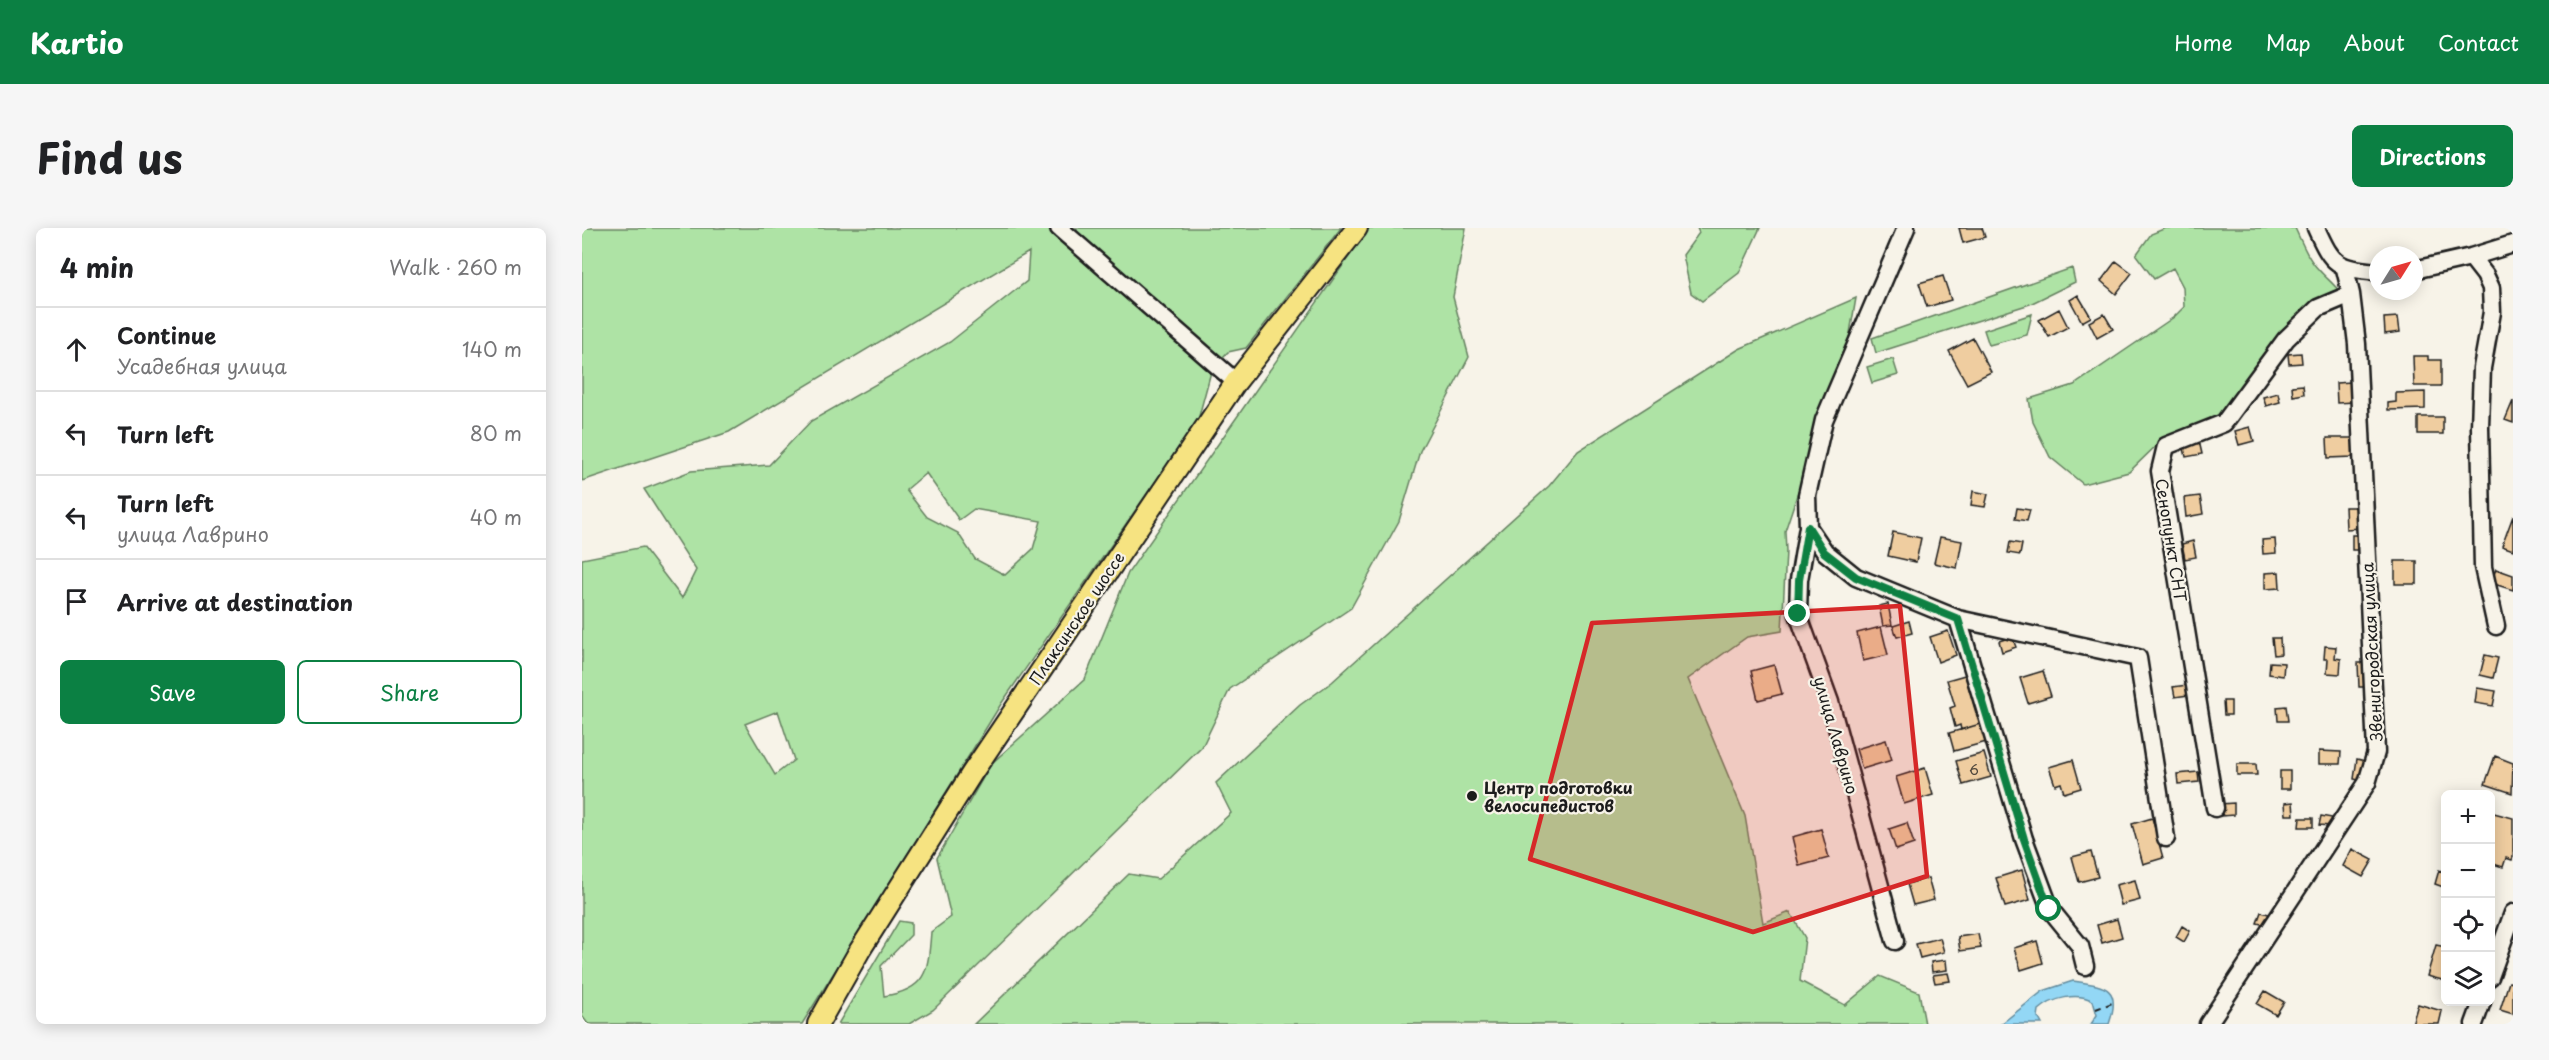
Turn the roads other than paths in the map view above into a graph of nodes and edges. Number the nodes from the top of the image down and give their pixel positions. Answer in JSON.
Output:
{"nodes":[{"id":1,"x":1059,"y":228,"type":"edge"},
{"id":2,"x":1357,"y":228,"type":"edge"},
{"id":3,"x":1906,"y":228,"type":"edge"},
{"id":4,"x":2316,"y":228,"type":"edge"},
{"id":5,"x":2513,"y":244,"type":"edge"},
{"id":6,"x":2471,"y":257,"type":"junction"},
{"id":7,"x":2423,"y":268,"type":"edge"},
{"id":8,"x":2345,"y":269,"type":"junction"},
{"id":9,"x":2369,"y":271,"type":"edge"},
{"id":10,"x":2351,"y":294,"type":"junction"},
{"id":11,"x":1236,"y":382,"type":"junction"},
{"id":12,"x":1808,"y":527,"type":"junction"},
{"id":13,"x":1958,"y":619,"type":"junction"},
{"id":14,"x":2496,"y":626,"type":"dead end"},
{"id":15,"x":2215,"y":808,"type":"dead end"},
{"id":16,"x":2166,"y":838,"type":"dead end"},
{"id":17,"x":2513,"y":913,"type":"edge"},
{"id":18,"x":1895,"y":941,"type":"dead end"},
{"id":19,"x":2495,"y":963,"type":"edge"},
{"id":20,"x":2085,"y":966,"type":"dead end"},
{"id":21,"x":2481,"y":1006,"type":"edge"},
{"id":22,"x":818,"y":1024,"type":"edge"},
{"id":23,"x":2208,"y":1024,"type":"edge"},
{"id":24,"x":2474,"y":1024,"type":"edge"}],
"edges":[{"from":1,"to":11,"type":"street"},
{"from":2,"to":11,"type":"main road","name":"Плаксинское шоссе"},
{"from":3,"to":12,"type":"street","name":"улица Лаврино"},
{"from":4,"to":8,"type":"street"},
{"from":5,"to":6,"type":"street"},
{"from":6,"to":7,"type":"street"},
{"from":6,"to":14,"type":"street"},
{"from":8,"to":9,"type":"street"},
{"from":8,"to":10,"type":"street","name":"Звенигородская улица"},
{"from":10,"to":15,"type":"street","name":"Сенопункт СНТ"},
{"from":10,"to":23,"type":"street","name":"Звенигородская улица"},
{"from":11,"to":22,"type":"main road","name":"Плаксинское шоссе"},
{"from":12,"to":13,"type":"street"},
{"from":12,"to":18,"type":"street","name":"улица Лаврино"},
{"from":13,"to":16,"type":"street"},
{"from":13,"to":20,"type":"street"},
{"from":17,"to":19,"type":"street"},
{"from":21,"to":24,"type":"street"}]}
